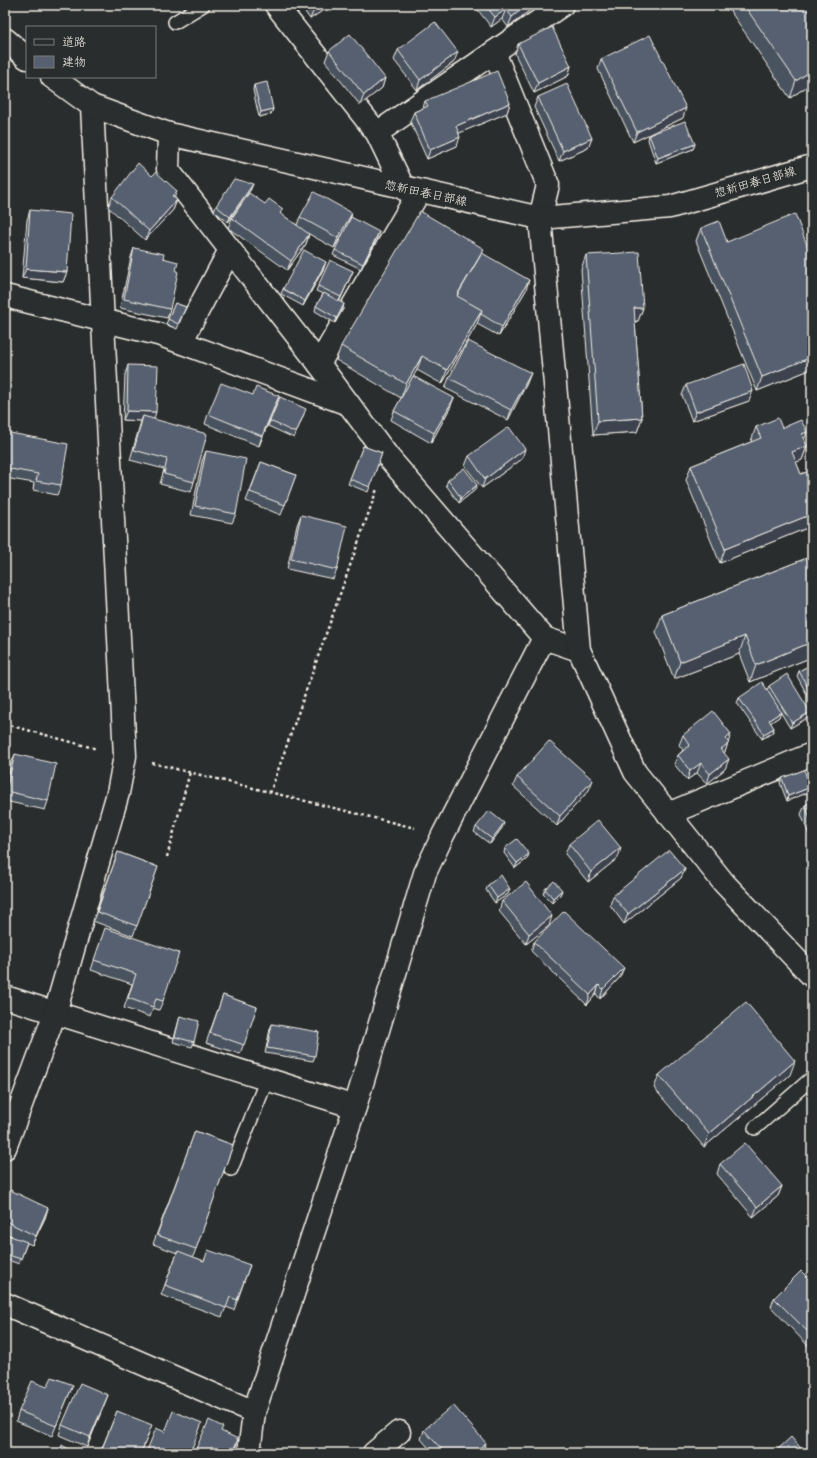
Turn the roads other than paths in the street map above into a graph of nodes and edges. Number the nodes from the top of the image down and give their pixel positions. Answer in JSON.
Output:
{"nodes":[{"id":1,"x":203,"y":5,"type":"edge"},
{"id":2,"x":276,"y":5,"type":"edge"},
{"id":3,"x":562,"y":5,"type":"edge"},
{"id":4,"x":175,"y":22,"type":"dead end"},
{"id":5,"x":5,"y":39,"type":"edge"},
{"id":6,"x":494,"y":52,"type":"junction"},
{"id":7,"x":26,"y":57,"type":"edge"},
{"id":8,"x":53,"y":78,"type":"edge"},
{"id":9,"x":92,"y":106,"type":"junction"},
{"id":10,"x":377,"y":133,"type":"junction"},
{"id":11,"x":169,"y":134,"type":"junction"},
{"id":12,"x":812,"y":166,"type":"edge"},
{"id":13,"x":412,"y":190,"type":"junction"},
{"id":14,"x":540,"y":218,"type":"junction"},
{"id":15,"x":230,"y":250,"type":"junction"},
{"id":16,"x":5,"y":296,"type":"edge"},
{"id":17,"x":104,"y":321,"type":"junction"},
{"id":18,"x":181,"y":342,"type":"junction"},
{"id":19,"x":319,"y":364,"type":"junction"},
{"id":20,"x":348,"y":404,"type":"junction"},
{"id":21,"x":544,"y":638,"type":"junction"},
{"id":22,"x":579,"y":650,"type":"junction"},
{"id":23,"x":812,"y":754,"type":"edge"},
{"id":24,"x":668,"y":814,"type":"junction"},
{"id":25,"x":812,"y":976,"type":"edge"},
{"id":26,"x":5,"y":997,"type":"edge"},
{"id":27,"x":56,"y":1013,"type":"junction"},
{"id":28,"x":812,"y":1078,"type":"edge"},
{"id":29,"x":267,"y":1079,"type":"junction"},
{"id":30,"x":355,"y":1106,"type":"junction"},
{"id":31,"x":754,"y":1128,"type":"dead end"},
{"id":32,"x":5,"y":1148,"type":"edge"},
{"id":33,"x":231,"y":1170,"type":"edge"},
{"id":34,"x":5,"y":1304,"type":"edge"},
{"id":35,"x":254,"y":1412,"type":"junction"},
{"id":36,"x":399,"y":1432,"type":"dead end"},
{"id":37,"x":249,"y":1453,"type":"edge"},
{"id":38,"x":374,"y":1453,"type":"edge"}],
"edges":[{"from":1,"to":4,"type":"lane"},
{"from":2,"to":10,"type":"street"},
{"from":3,"to":6,"type":"street"},
{"from":5,"to":7,"type":"street"},
{"from":6,"to":10,"type":"street"},
{"from":6,"to":14,"type":"street"},
{"from":8,"to":9,"type":"street","name":"惣新田春日部線"},
{"from":9,"to":11,"type":"street","name":"惣新田春日部線"},
{"from":9,"to":17,"type":"street"},
{"from":10,"to":13,"type":"street"},
{"from":11,"to":13,"type":"street","name":"惣新田春日部線"},
{"from":11,"to":15,"type":"street"},
{"from":12,"to":14,"type":"street","name":"惣新田春日部線"},
{"from":13,"to":14,"type":"street","name":"惣新田春日部線"},
{"from":13,"to":19,"type":"street"},
{"from":14,"to":22,"type":"street"},
{"from":15,"to":18,"type":"street"},
{"from":15,"to":19,"type":"street"},
{"from":16,"to":17,"type":"street"},
{"from":17,"to":18,"type":"street"},
{"from":17,"to":27,"type":"street"},
{"from":18,"to":20,"type":"street"},
{"from":19,"to":20,"type":"street"},
{"from":20,"to":21,"type":"street"},
{"from":21,"to":22,"type":"street"},
{"from":21,"to":30,"type":"street"},
{"from":22,"to":24,"type":"street"},
{"from":23,"to":24,"type":"street"},
{"from":24,"to":25,"type":"street"},
{"from":26,"to":27,"type":"street"},
{"from":27,"to":29,"type":"street"},
{"from":27,"to":32,"type":"street"},
{"from":28,"to":31,"type":"lane"},
{"from":29,"to":30,"type":"street"},
{"from":29,"to":33,"type":"lane"},
{"from":30,"to":35,"type":"street"},
{"from":34,"to":35,"type":"street"},
{"from":35,"to":37,"type":"street"},
{"from":36,"to":38,"type":"street"}]}
